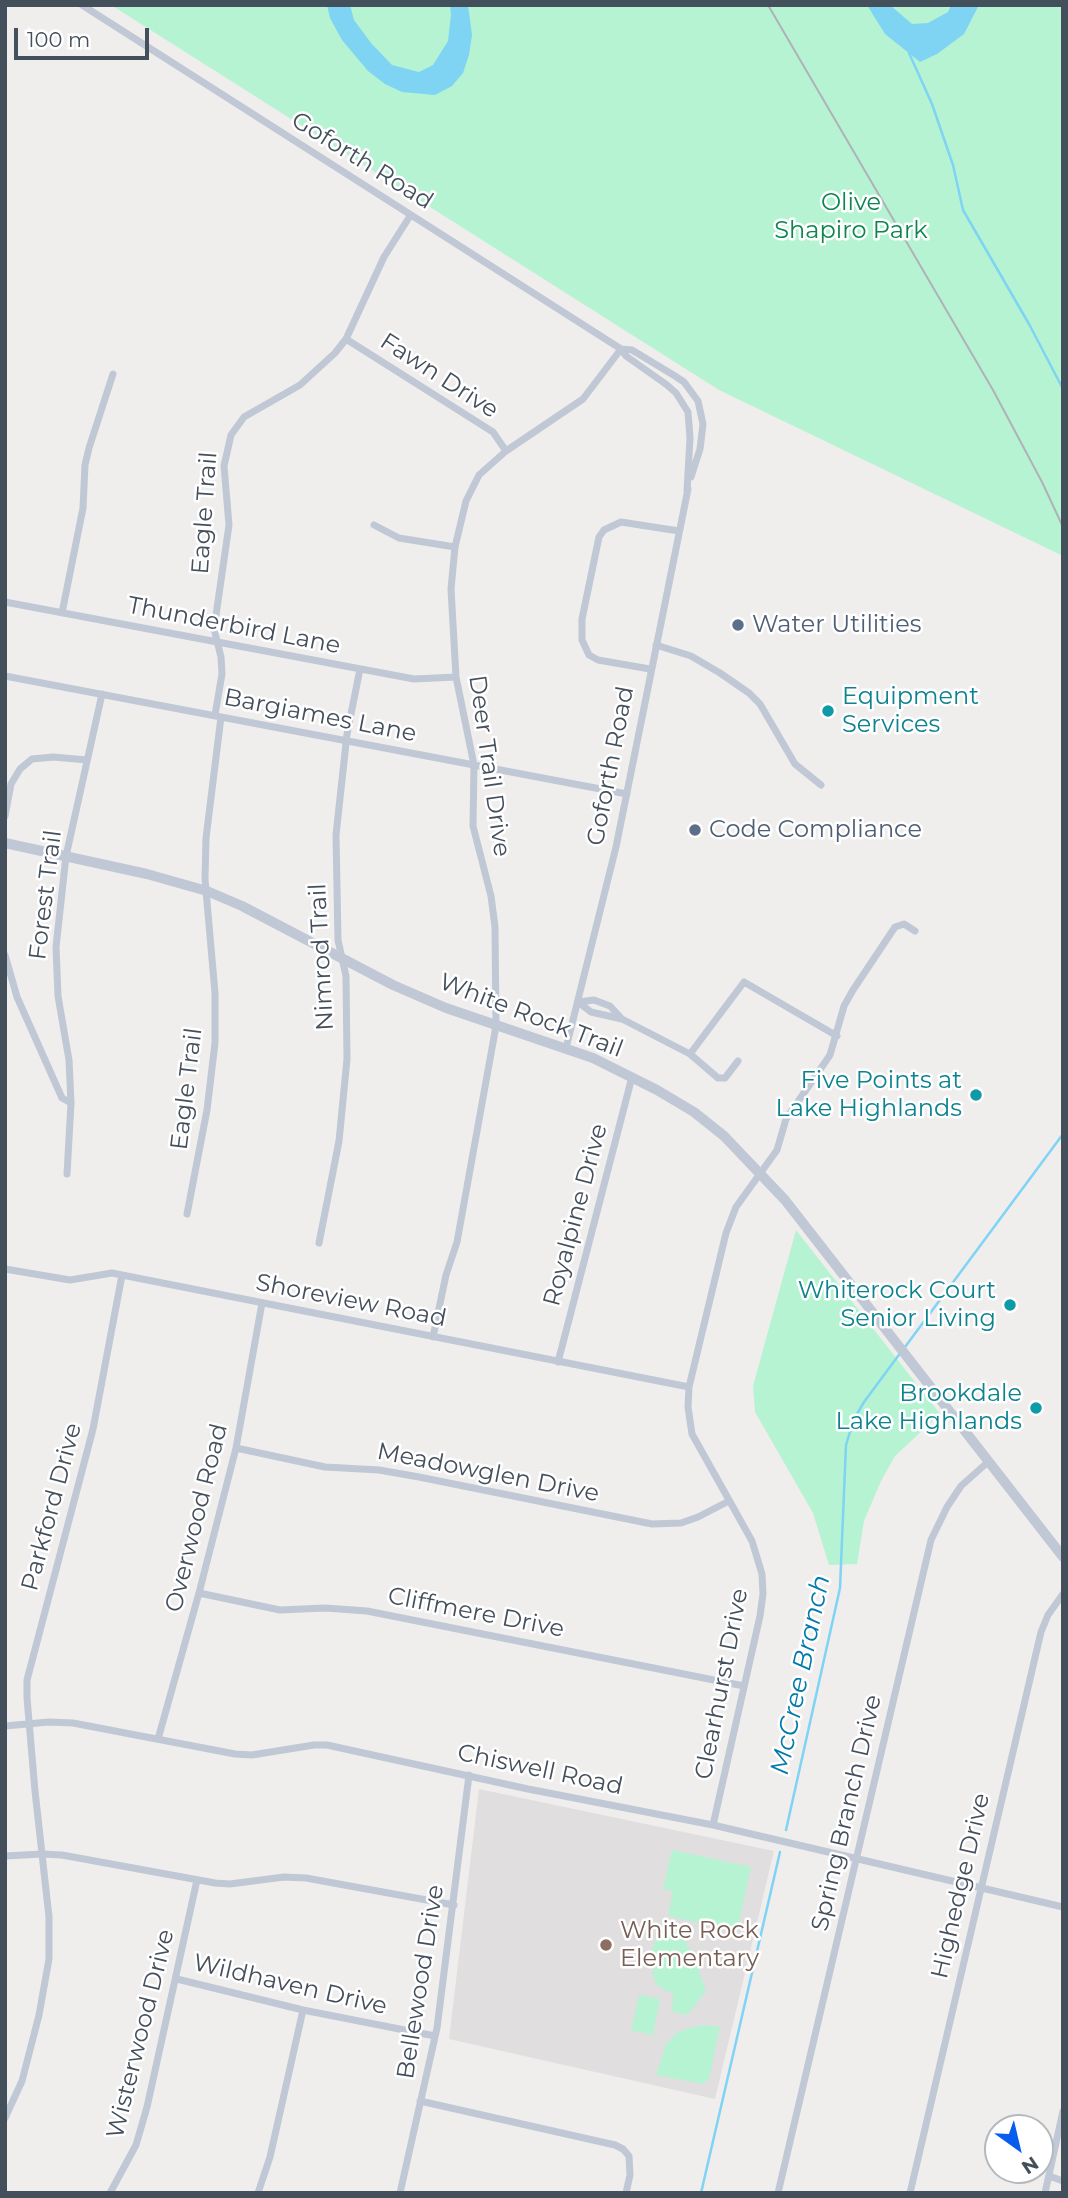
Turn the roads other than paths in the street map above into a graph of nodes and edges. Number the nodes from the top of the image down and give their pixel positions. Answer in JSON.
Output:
{"nodes":[{"id":1,"x":82,"y":5,"type":"edge"},
{"id":2,"x":410,"y":216,"type":"junction"},
{"id":3,"x":346,"y":339,"type":"junction"},
{"id":4,"x":621,"y":349,"type":"junction"},
{"id":5,"x":113,"y":374,"type":"dead end"},
{"id":6,"x":506,"y":451,"type":"junction"},
{"id":7,"x":687,"y":491,"type":"junction"},
{"id":8,"x":374,"y":525,"type":"dead end"},
{"id":9,"x":679,"y":531,"type":"junction"},
{"id":10,"x":455,"y":547,"type":"junction"},
{"id":11,"x":5,"y":602,"type":"edge"},
{"id":12,"x":62,"y":614,"type":"junction"},
{"id":13,"x":216,"y":642,"type":"junction"},
{"id":14,"x":656,"y":645,"type":"junction"},
{"id":15,"x":360,"y":669,"type":"junction"},
{"id":16,"x":650,"y":669,"type":"junction"},
{"id":17,"x":5,"y":676,"type":"edge"},
{"id":18,"x":456,"y":677,"type":"junction"},
{"id":19,"x":102,"y":694,"type":"junction"},
{"id":20,"x":218,"y":716,"type":"junction"},
{"id":21,"x":347,"y":741,"type":"junction"},
{"id":22,"x":87,"y":760,"type":"junction"},
{"id":23,"x":474,"y":765,"type":"junction"},
{"id":24,"x":821,"y":785,"type":"dead end"},
{"id":25,"x":627,"y":794,"type":"junction"},
{"id":26,"x":5,"y":816,"type":"edge"},
{"id":27,"x":5,"y":843,"type":"edge"},
{"id":28,"x":66,"y":856,"type":"junction"},
{"id":29,"x":207,"y":891,"type":"junction"},
{"id":30,"x":915,"y":930,"type":"dead end"},
{"id":31,"x":5,"y":955,"type":"edge"},
{"id":32,"x":341,"y":959,"type":"junction"},
{"id":33,"x":578,"y":1002,"type":"junction"},
{"id":34,"x":496,"y":1026,"type":"junction"},
{"id":35,"x":837,"y":1036,"type":"junction"},
{"id":36,"x":566,"y":1048,"type":"junction"},
{"id":37,"x":691,"y":1054,"type":"junction"},
{"id":38,"x":738,"y":1061,"type":"dead end"},
{"id":39,"x":632,"y":1077,"type":"junction"},
{"id":40,"x":71,"y":1103,"type":"junction"},
{"id":41,"x":761,"y":1173,"type":"junction"},
{"id":42,"x":67,"y":1174,"type":"dead end"},
{"id":43,"x":187,"y":1214,"type":"dead end"},
{"id":44,"x":319,"y":1243,"type":"dead end"},
{"id":45,"x":5,"y":1269,"type":"edge"},
{"id":46,"x":122,"y":1275,"type":"junction"},
{"id":47,"x":262,"y":1303,"type":"junction"},
{"id":48,"x":433,"y":1337,"type":"junction"},
{"id":49,"x":558,"y":1362,"type":"junction"},
{"id":50,"x":689,"y":1387,"type":"junction"},
{"id":51,"x":236,"y":1448,"type":"junction"},
{"id":52,"x":989,"y":1461,"type":"junction"},
{"id":53,"x":729,"y":1501,"type":"junction"},
{"id":54,"x":1063,"y":1557,"type":"edge"},
{"id":55,"x":199,"y":1593,"type":"junction"},
{"id":56,"x":1063,"y":1594,"type":"edge"},
{"id":57,"x":744,"y":1686,"type":"junction"},
{"id":58,"x":29,"y":1724,"type":"junction"},
{"id":59,"x":5,"y":1727,"type":"edge"},
{"id":60,"x":158,"y":1739,"type":"junction"},
{"id":61,"x":469,"y":1775,"type":"junction"},
{"id":62,"x":713,"y":1825,"type":"junction"},
{"id":63,"x":42,"y":1854,"type":"junction"},
{"id":64,"x":5,"y":1856,"type":"edge"},
{"id":65,"x":856,"y":1857,"type":"junction"},
{"id":66,"x":197,"y":1880,"type":"junction"},
{"id":67,"x":980,"y":1886,"type":"junction"},
{"id":68,"x":454,"y":1905,"type":"junction"},
{"id":69,"x":1063,"y":1907,"type":"edge"},
{"id":70,"x":177,"y":1979,"type":"junction"},
{"id":71,"x":303,"y":2010,"type":"junction"},
{"id":72,"x":435,"y":2036,"type":"junction"},
{"id":73,"x":420,"y":2101,"type":"junction"},
{"id":74,"x":1063,"y":2111,"type":"edge"},
{"id":75,"x":5,"y":2118,"type":"edge"},
{"id":76,"x":1054,"y":2153,"type":"edge"},
{"id":77,"x":110,"y":2193,"type":"edge"},
{"id":78,"x":258,"y":2193,"type":"edge"},
{"id":79,"x":400,"y":2193,"type":"edge"},
{"id":80,"x":626,"y":2193,"type":"edge"},
{"id":81,"x":778,"y":2193,"type":"edge"},
{"id":82,"x":910,"y":2193,"type":"edge"}],
"edges":[{"from":1,"to":2,"type":"street","name":"Goforth Road"},
{"from":2,"to":3,"type":"street","name":"Eagle Trail"},
{"from":2,"to":4,"type":"street","name":"Goforth Road"},
{"from":3,"to":6,"type":"street","name":"Fawn Drive"},
{"from":3,"to":13,"type":"street","name":"Eagle Trail"},
{"from":4,"to":6,"type":"street","name":"Deer Trail Drive"},
{"from":4,"to":7,"type":"street","name":"Goforth Road"},
{"from":4,"to":7,"type":"street","name":"Goforth Road"},
{"from":5,"to":12,"type":"street"},
{"from":6,"to":10,"type":"street","name":"Deer Trail Drive"},
{"from":7,"to":9,"type":"street","name":"Goforth Road"},
{"from":8,"to":10,"type":"street"},
{"from":9,"to":14,"type":"street","name":"Goforth Road"},
{"from":9,"to":16,"type":"street"},
{"from":10,"to":18,"type":"street","name":"Deer Trail Drive"},
{"from":11,"to":12,"type":"street","name":"Thunderbird Lane"},
{"from":12,"to":13,"type":"street","name":"Thunderbird Lane"},
{"from":13,"to":15,"type":"street","name":"Thunderbird Lane"},
{"from":13,"to":20,"type":"street","name":"Eagle Trail"},
{"from":14,"to":16,"type":"street","name":"Goforth Road"},
{"from":14,"to":24,"type":"street"},
{"from":15,"to":18,"type":"street","name":"Thunderbird Lane"},
{"from":15,"to":21,"type":"street","name":"Nimrod Trail"},
{"from":16,"to":25,"type":"street","name":"Goforth Road"},
{"from":17,"to":19,"type":"street","name":"Bargiames Lane"},
{"from":18,"to":23,"type":"street","name":"Deer Trail Drive"},
{"from":19,"to":20,"type":"street","name":"Bargiames Lane"},
{"from":19,"to":22,"type":"street","name":"Forest Trail"},
{"from":20,"to":21,"type":"street","name":"Bargiames Lane"},
{"from":20,"to":29,"type":"street","name":"Eagle Trail"},
{"from":21,"to":23,"type":"street","name":"Bargiames Lane"},
{"from":21,"to":32,"type":"street","name":"Nimrod Trail"},
{"from":22,"to":26,"type":"street"},
{"from":22,"to":28,"type":"street","name":"Forest Trail"},
{"from":23,"to":25,"type":"street","name":"Bargiames Lane"},
{"from":23,"to":34,"type":"street","name":"Deer Trail Drive"},
{"from":25,"to":33,"type":"street","name":"Goforth Road"},
{"from":27,"to":28,"type":"street","name":"White Rock Trail"},
{"from":28,"to":29,"type":"street","name":"White Rock Trail"},
{"from":28,"to":40,"type":"street","name":"Forest Trail"},
{"from":29,"to":32,"type":"street","name":"White Rock Trail"},
{"from":29,"to":43,"type":"street","name":"Eagle Trail"},
{"from":30,"to":35,"type":"street","name":"Clearhurst Drive"},
{"from":31,"to":40,"type":"street","name":"Forest Trail"},
{"from":32,"to":34,"type":"street","name":"White Rock Trail"},
{"from":32,"to":44,"type":"street","name":"Nimrod Trail"},
{"from":33,"to":36,"type":"street","name":"Goforth Road"},
{"from":33,"to":37,"type":"street"},
{"from":34,"to":36,"type":"street","name":"White Rock Trail"},
{"from":34,"to":48,"type":"street","name":"Deer Trail Drive"},
{"from":35,"to":37,"type":"street"},
{"from":35,"to":41,"type":"street","name":"Clearhurst Drive"},
{"from":36,"to":39,"type":"street","name":"White Rock Trail"},
{"from":37,"to":38,"type":"street"},
{"from":39,"to":41,"type":"street","name":"White Rock Trail"},
{"from":39,"to":49,"type":"street","name":"Royalpine Drive"},
{"from":40,"to":42,"type":"street","name":"Forest Trail"},
{"from":41,"to":50,"type":"street","name":"Clearhurst Drive"},
{"from":41,"to":52,"type":"street","name":"White Rock Trail"},
{"from":45,"to":46,"type":"street","name":"Shoreview Road"},
{"from":46,"to":47,"type":"street","name":"Shoreview Road"},
{"from":46,"to":58,"type":"street","name":"Parkford Drive"},
{"from":47,"to":48,"type":"street","name":"Shoreview Road"},
{"from":47,"to":51,"type":"street","name":"Overwood Road"},
{"from":48,"to":49,"type":"street","name":"Shoreview Road"},
{"from":49,"to":50,"type":"street","name":"Shoreview Road"},
{"from":50,"to":53,"type":"street","name":"Clearhurst Drive"},
{"from":51,"to":53,"type":"street","name":"Meadowglen Drive"},
{"from":51,"to":55,"type":"street","name":"Overwood Road"},
{"from":52,"to":54,"type":"street","name":"White Rock Trail"},
{"from":52,"to":65,"type":"street","name":"Spring Branch Drive"},
{"from":53,"to":57,"type":"street","name":"Clearhurst Drive"},
{"from":55,"to":57,"type":"street","name":"Cliffmere Drive"},
{"from":55,"to":60,"type":"street","name":"Overwood Road"},
{"from":56,"to":67,"type":"street","name":"Highedge Drive"},
{"from":57,"to":62,"type":"street","name":"Clearhurst Drive"},
{"from":58,"to":59,"type":"street","name":"Chiswell Road"},
{"from":58,"to":60,"type":"street","name":"Chiswell Road"},
{"from":58,"to":63,"type":"street","name":"Parkford Drive"},
{"from":60,"to":61,"type":"street","name":"Chiswell Road"},
{"from":61,"to":62,"type":"street","name":"Chiswell Road"},
{"from":61,"to":68,"type":"street","name":"Bellewood Drive"},
{"from":62,"to":65,"type":"street","name":"Chiswell Road"},
{"from":63,"to":64,"type":"street"},
{"from":63,"to":66,"type":"street"},
{"from":63,"to":75,"type":"street","name":"Parkford Drive"},
{"from":65,"to":67,"type":"street","name":"Chiswell Road"},
{"from":65,"to":81,"type":"street","name":"Spring Branch Drive"},
{"from":66,"to":68,"type":"street"},
{"from":66,"to":70,"type":"street","name":"Wisterwood Drive"},
{"from":67,"to":69,"type":"street","name":"Chiswell Road"},
{"from":67,"to":82,"type":"street","name":"Highedge Drive"},
{"from":68,"to":72,"type":"street","name":"Bellewood Drive"},
{"from":70,"to":71,"type":"street","name":"Wildhaven Drive"},
{"from":70,"to":77,"type":"street","name":"Wisterwood Drive"},
{"from":71,"to":72,"type":"street","name":"Wildhaven Drive"},
{"from":71,"to":78,"type":"street"},
{"from":72,"to":73,"type":"street","name":"Bellewood Drive"},
{"from":73,"to":79,"type":"street","name":"Bellewood Drive"},
{"from":73,"to":80,"type":"street"},
{"from":74,"to":76,"type":"street"}]}
